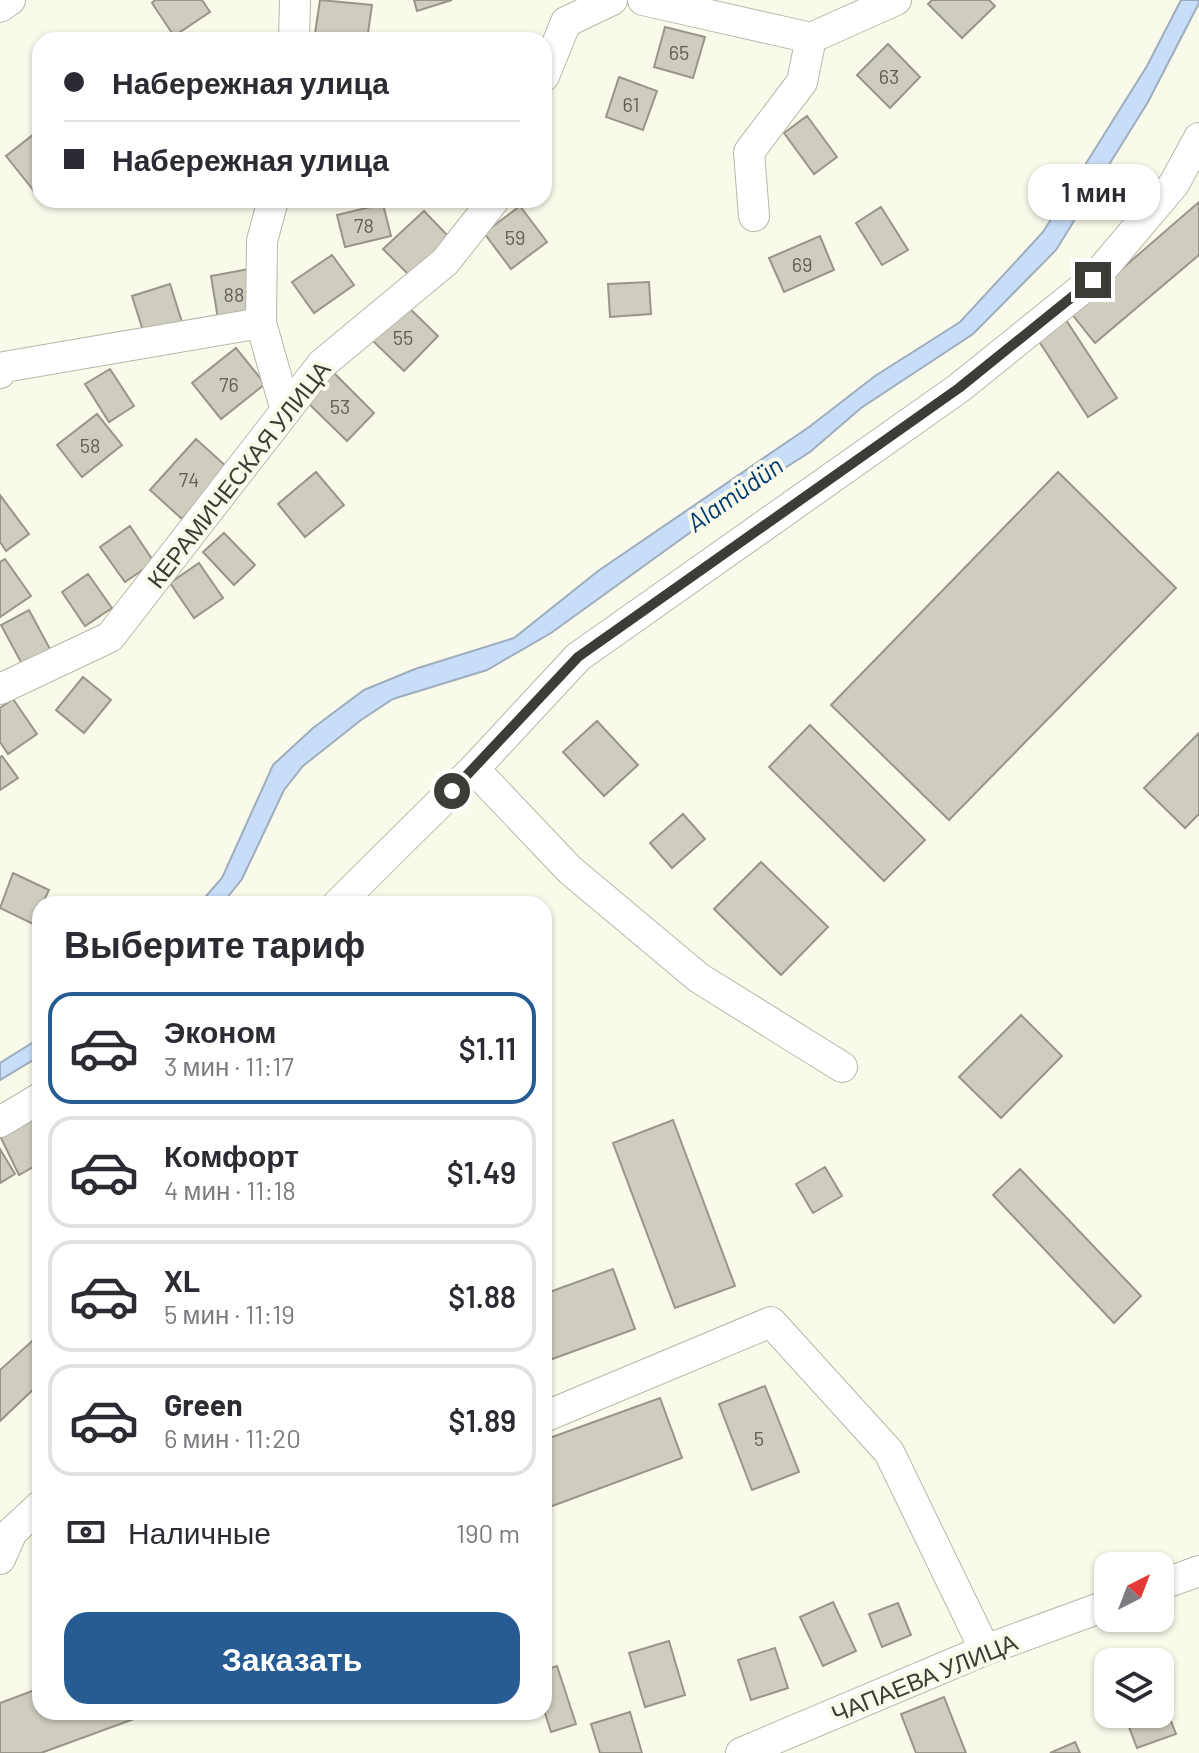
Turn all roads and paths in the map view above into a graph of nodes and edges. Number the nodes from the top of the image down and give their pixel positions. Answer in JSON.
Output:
{"nodes":[{"id":1,"x":10,"y":0,"type":"edge"},
{"id":2,"x":295,"y":0,"type":"edge"},
{"id":3,"x":612,"y":0,"type":"edge"},
{"id":4,"x":643,"y":0,"type":"edge"},
{"id":5,"x":896,"y":0,"type":"edge"},
{"id":6,"x":0,"y":7,"type":"edge"},
{"id":7,"x":294,"y":32,"type":"edge"},
{"id":8,"x":811,"y":38,"type":"junction"},
{"id":9,"x":552,"y":56,"type":"edge"},
{"id":10,"x":1199,"y":138,"type":"edge"},
{"id":11,"x":271,"y":208,"type":"edge"},
{"id":12,"x":488,"y":208,"type":"edge"},
{"id":13,"x":754,"y":216,"type":"dead end"},
{"id":14,"x":261,"y":323,"type":"junction"},
{"id":15,"x":0,"y":373,"type":"edge"},
{"id":16,"x":286,"y":411,"type":"junction"},
{"id":17,"x":0,"y":689,"type":"edge"},
{"id":18,"x":474,"y":769,"type":"junction"},
{"id":19,"x":346,"y":896,"type":"edge"},
{"id":20,"x":842,"y":1067,"type":"dead end"},
{"id":21,"x":32,"y":1103,"type":"edge"},
{"id":22,"x":0,"y":1122,"type":"edge"},
{"id":23,"x":552,"y":1414,"type":"edge"},
{"id":24,"x":32,"y":1513,"type":"edge"},
{"id":25,"x":0,"y":1559,"type":"edge"},
{"id":26,"x":1199,"y":1571,"type":"edge"},
{"id":27,"x":1174,"y":1580,"type":"edge"},
{"id":28,"x":1094,"y":1610,"type":"edge"},
{"id":29,"x":985,"y":1650,"type":"junction"},
{"id":30,"x":741,"y":1753,"type":"edge"}],
"edges":[{"from":1,"to":6,"type":"street"},
{"from":2,"to":7,"type":"street"},
{"from":3,"to":9,"type":"street"},
{"from":4,"to":8,"type":"street"},
{"from":5,"to":8,"type":"street"},
{"from":8,"to":13,"type":"street"},
{"from":10,"to":18,"type":"street"},
{"from":11,"to":14,"type":"street"},
{"from":12,"to":16,"type":"street","name":"КЕРАМИЧЕСКАЯ УЛИЦА"},
{"from":14,"to":15,"type":"street"},
{"from":14,"to":16,"type":"street"},
{"from":16,"to":17,"type":"street","name":"КЕРАМИЧЕСКАЯ УЛИЦА"},
{"from":18,"to":19,"type":"street"},
{"from":18,"to":20,"type":"street"},
{"from":21,"to":22,"type":"street"},
{"from":23,"to":29,"type":"street"},
{"from":24,"to":25,"type":"street"},
{"from":26,"to":27,"type":"street"},
{"from":28,"to":29,"type":"street","name":"ЧАПАЕВА УЛИЦА"},
{"from":29,"to":30,"type":"street","name":"ЧАПАЕВА УЛИЦА"}]}
